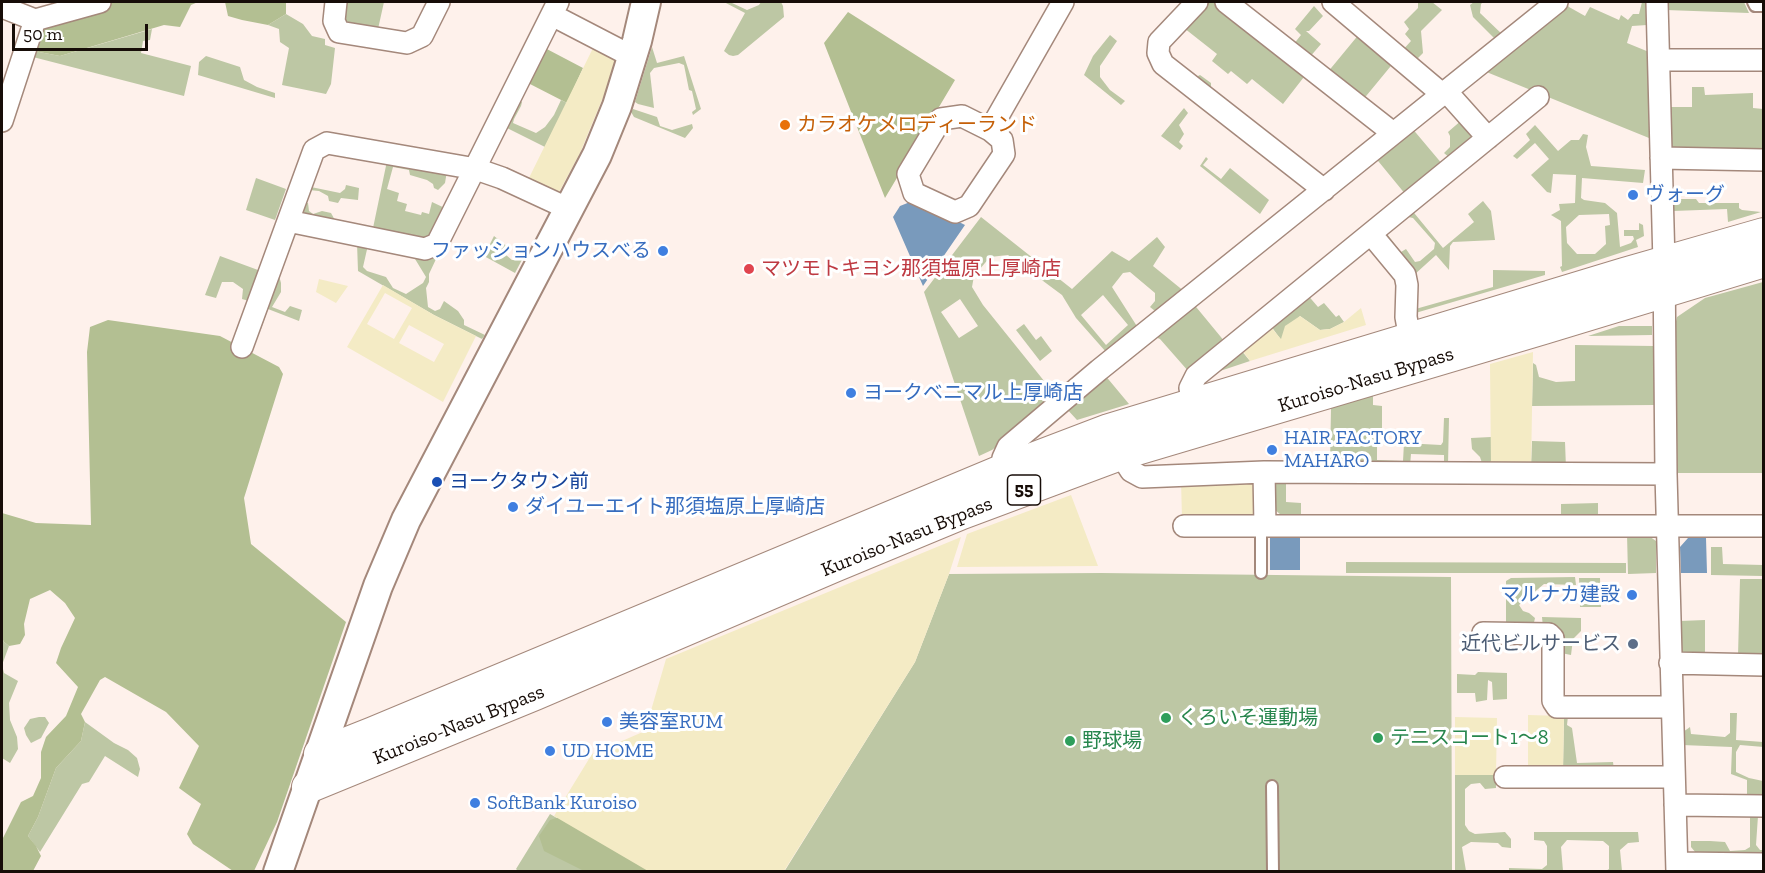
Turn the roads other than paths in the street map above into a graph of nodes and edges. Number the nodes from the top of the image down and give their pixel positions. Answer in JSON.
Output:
{"nodes":[{"id":1,"x":100,"y":2,"type":"edge"},
{"id":2,"x":336,"y":2,"type":"edge"},
{"id":3,"x":439,"y":2,"type":"edge"},
{"id":4,"x":646,"y":2,"type":"edge"},
{"id":5,"x":1063,"y":2,"type":"edge"},
{"id":6,"x":1197,"y":2,"type":"edge"},
{"id":7,"x":1226,"y":2,"type":"edge"},
{"id":8,"x":1333,"y":2,"type":"edge"},
{"id":9,"x":1557,"y":2,"type":"edge"},
{"id":10,"x":1658,"y":2,"type":"edge"},
{"id":11,"x":1753,"y":2,"type":"edge"},
{"id":12,"x":1764,"y":6,"type":"edge"},
{"id":13,"x":2,"y":7,"type":"edge"},
{"id":14,"x":555,"y":8,"type":"edge"},
{"id":15,"x":35,"y":20,"type":"junction"},
{"id":16,"x":633,"y":57,"type":"junction"},
{"id":17,"x":1659,"y":60,"type":"junction"},
{"id":18,"x":1764,"y":60,"type":"edge"},
{"id":19,"x":1444,"y":92,"type":"junction"},
{"id":20,"x":1538,"y":97,"type":"dead end"},
{"id":21,"x":2,"y":121,"type":"edge"},
{"id":22,"x":990,"y":130,"type":"junction"},
{"id":23,"x":1394,"y":133,"type":"junction"},
{"id":24,"x":1488,"y":138,"type":"junction"},
{"id":25,"x":1661,"y":158,"type":"junction"},
{"id":26,"x":1764,"y":160,"type":"edge"},
{"id":27,"x":476,"y":169,"type":"junction"},
{"id":28,"x":1324,"y":190,"type":"junction"},
{"id":29,"x":569,"y":209,"type":"junction"},
{"id":30,"x":288,"y":222,"type":"junction"},
{"id":31,"x":1371,"y":234,"type":"junction"},
{"id":32,"x":1764,"y":234,"type":"edge"},
{"id":33,"x":1764,"y":261,"type":"edge"},
{"id":34,"x":1664,"y":276,"type":"junction"},
{"id":35,"x":1410,"y":339,"type":"junction"},
{"id":36,"x":242,"y":347,"type":"dead end"},
{"id":37,"x":1193,"y":405,"type":"junction"},
{"id":38,"x":1120,"y":454,"type":"junction"},
{"id":39,"x":1004,"y":470,"type":"junction"},
{"id":40,"x":1264,"y":472,"type":"junction"},
{"id":41,"x":1665,"y":474,"type":"junction"},
{"id":42,"x":1184,"y":526,"type":"dead end"},
{"id":43,"x":1263,"y":526,"type":"junction"},
{"id":44,"x":1667,"y":526,"type":"junction"},
{"id":45,"x":1764,"y":526,"type":"edge"},
{"id":46,"x":1261,"y":573,"type":"dead end"},
{"id":47,"x":1483,"y":633,"type":"dead end"},
{"id":48,"x":1670,"y":663,"type":"junction"},
{"id":49,"x":1764,"y":665,"type":"edge"},
{"id":50,"x":1672,"y":707,"type":"junction"},
{"id":51,"x":320,"y":754,"type":"junction"},
{"id":52,"x":1505,"y":777,"type":"dead end"},
{"id":53,"x":1674,"y":777,"type":"junction"},
{"id":54,"x":1272,"y":786,"type":"dead end"},
{"id":55,"x":308,"y":787,"type":"junction"},
{"id":56,"x":1675,"y":805,"type":"junction"},
{"id":57,"x":1764,"y":806,"type":"edge"},
{"id":58,"x":1764,"y":864,"type":"edge"},
{"id":59,"x":1677,"y":867,"type":"edge"},
{"id":60,"x":278,"y":872,"type":"edge"},
{"id":61,"x":1273,"y":872,"type":"edge"}],
"edges":[{"from":1,"to":15,"type":"street"},
{"from":2,"to":3,"type":"street"},
{"from":4,"to":16,"type":"street"},
{"from":5,"to":22,"type":"street"},
{"from":6,"to":28,"type":"street"},
{"from":7,"to":23,"type":"street"},
{"from":8,"to":19,"type":"street"},
{"from":9,"to":19,"type":"street"},
{"from":10,"to":17,"type":"street"},
{"from":11,"to":12,"type":"lane"},
{"from":13,"to":15,"type":"street"},
{"from":14,"to":16,"type":"street"},
{"from":14,"to":27,"type":"street"},
{"from":15,"to":21,"type":"street"},
{"from":16,"to":29,"type":"street"},
{"from":17,"to":18,"type":"street"},
{"from":17,"to":25,"type":"street"},
{"from":19,"to":23,"type":"street"},
{"from":19,"to":24,"type":"street"},
{"from":20,"to":24,"type":"street"},
{"from":22,"to":22,"type":"street"},
{"from":23,"to":28,"type":"street"},
{"from":24,"to":31,"type":"street"},
{"from":25,"to":26,"type":"street"},
{"from":25,"to":34,"type":"street"},
{"from":27,"to":29,"type":"street"},
{"from":27,"to":30,"type":"street"},
{"from":27,"to":30,"type":"street"},
{"from":28,"to":39,"type":"street"},
{"from":29,"to":51,"type":"street"},
{"from":30,"to":36,"type":"street"},
{"from":31,"to":35,"type":"street"},
{"from":31,"to":37,"type":"street"},
{"from":32,"to":34,"type":"main road","name":"Kuroiso-Nasu Bypass","number":"55"},
{"from":33,"to":34,"type":"main road","name":"Kuroiso-Nasu Bypass","number":"55"},
{"from":34,"to":35,"type":"main road","name":"Kuroiso-Nasu Bypass","number":"55"},
{"from":34,"to":38,"type":"main road","name":"Kuroiso-Nasu Bypass","number":"55"},
{"from":34,"to":41,"type":"street"},
{"from":35,"to":37,"type":"main road","name":"Kuroiso-Nasu Bypass","number":"55"},
{"from":37,"to":39,"type":"main road","name":"Kuroiso-Nasu Bypass","number":"55"},
{"from":38,"to":40,"type":"street"},
{"from":38,"to":55,"type":"main road","name":"Kuroiso-Nasu Bypass","number":"55"},
{"from":39,"to":51,"type":"main road","name":"Kuroiso-Nasu Bypass","number":"55"},
{"from":40,"to":41,"type":"street"},
{"from":40,"to":43,"type":"street"},
{"from":41,"to":44,"type":"street"},
{"from":42,"to":43,"type":"street"},
{"from":43,"to":44,"type":"street"},
{"from":43,"to":46,"type":"lane"},
{"from":44,"to":45,"type":"street"},
{"from":44,"to":48,"type":"street"},
{"from":47,"to":50,"type":"street"},
{"from":48,"to":49,"type":"street"},
{"from":48,"to":50,"type":"street"},
{"from":50,"to":53,"type":"street"},
{"from":51,"to":55,"type":"street"},
{"from":52,"to":53,"type":"street"},
{"from":53,"to":56,"type":"street"},
{"from":54,"to":61,"type":"lane"},
{"from":55,"to":60,"type":"street"},
{"from":56,"to":57,"type":"street"},
{"from":56,"to":59,"type":"street"},
{"from":58,"to":59,"type":"street"}]}
